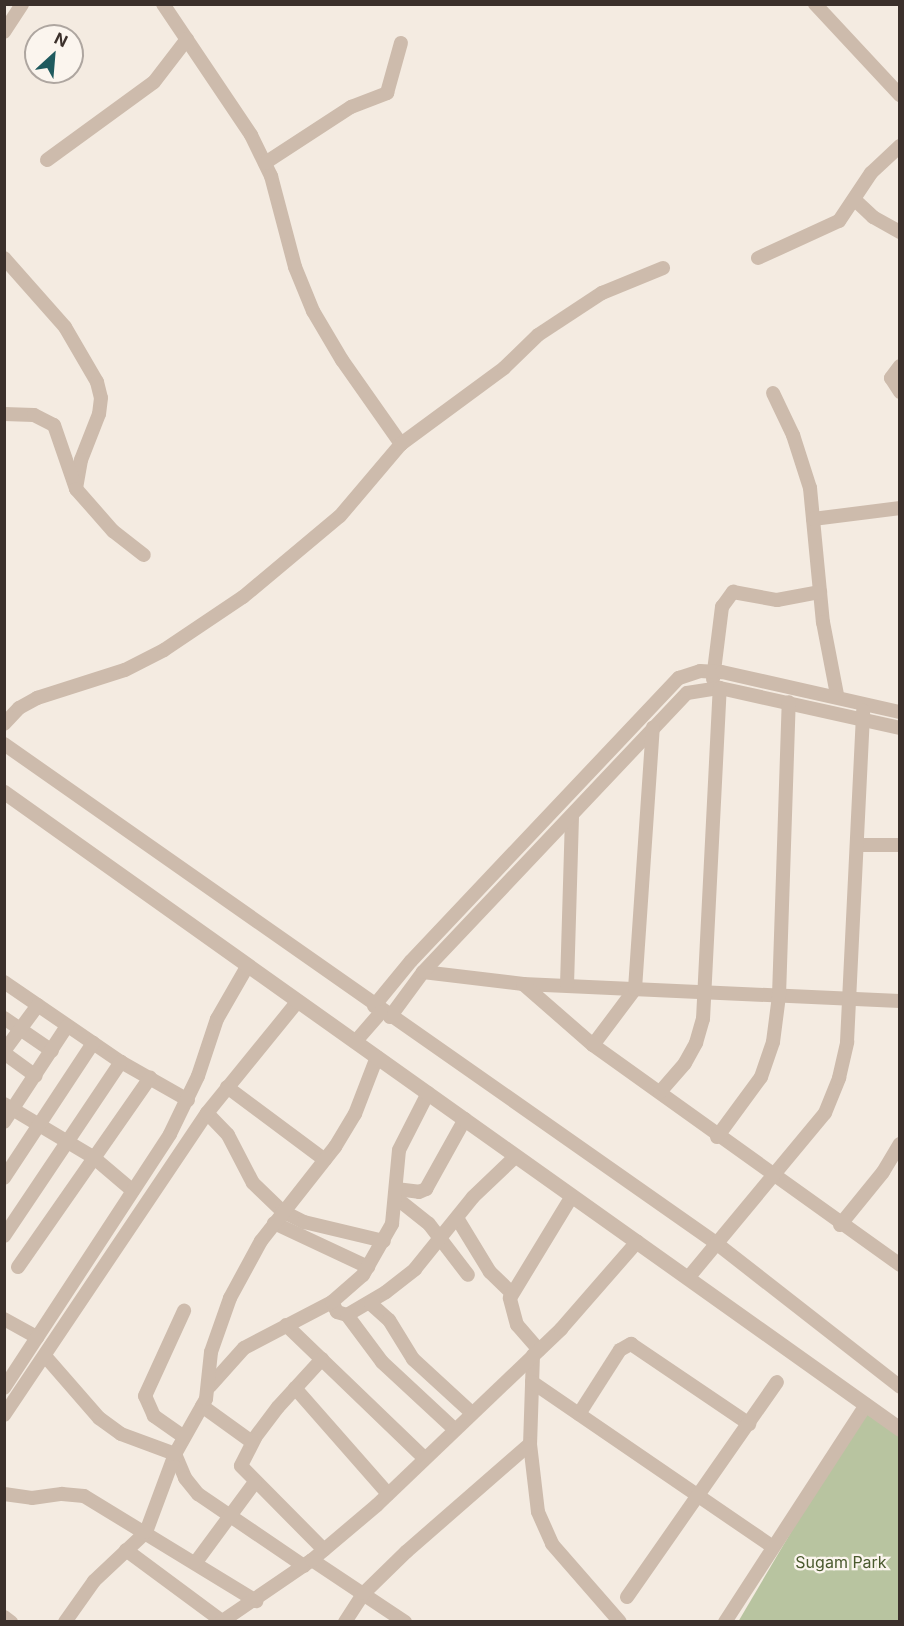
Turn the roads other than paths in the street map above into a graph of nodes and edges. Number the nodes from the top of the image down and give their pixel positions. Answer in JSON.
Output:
{"nodes":[{"id":1,"x":22,"y":4,"type":"edge"},
{"id":2,"x":163,"y":4,"type":"edge"},
{"id":3,"x":815,"y":4,"type":"edge"},
{"id":4,"x":4,"y":32,"type":"edge"},
{"id":5,"x":187,"y":39,"type":"junction"},
{"id":6,"x":401,"y":43,"type":"dead end"},
{"id":7,"x":900,"y":95,"type":"edge"},
{"id":8,"x":900,"y":147,"type":"edge"},
{"id":9,"x":47,"y":160,"type":"dead end"},
{"id":10,"x":265,"y":163,"type":"junction"},
{"id":11,"x":855,"y":200,"type":"junction"},
{"id":12,"x":900,"y":232,"type":"edge"},
{"id":13,"x":4,"y":258,"type":"edge"},
{"id":14,"x":758,"y":258,"type":"dead end"},
{"id":15,"x":663,"y":268,"type":"dead end"},
{"id":16,"x":900,"y":366,"type":"edge"},
{"id":17,"x":900,"y":392,"type":"edge"},
{"id":18,"x":773,"y":393,"type":"dead end"},
{"id":19,"x":4,"y":414,"type":"edge"},
{"id":20,"x":401,"y":444,"type":"junction"},
{"id":21,"x":76,"y":489,"type":"junction"},
{"id":22,"x":900,"y":508,"type":"edge"},
{"id":23,"x":813,"y":519,"type":"junction"},
{"id":24,"x":144,"y":555,"type":"dead end"},
{"id":25,"x":820,"y":592,"type":"junction"},
{"id":26,"x":714,"y":672,"type":"junction"},
{"id":27,"x":716,"y":688,"type":"junction"},
{"id":28,"x":837,"y":695,"type":"junction"},
{"id":29,"x":789,"y":702,"type":"junction"},
{"id":30,"x":864,"y":703,"type":"junction"},
{"id":31,"x":900,"y":712,"type":"edge"},
{"id":32,"x":861,"y":718,"type":"junction"},
{"id":33,"x":4,"y":724,"type":"edge"},
{"id":34,"x":653,"y":728,"type":"junction"},
{"id":35,"x":900,"y":728,"type":"edge"},
{"id":36,"x":4,"y":744,"type":"edge"},
{"id":37,"x":4,"y":792,"type":"edge"},
{"id":38,"x":572,"y":817,"type":"junction"},
{"id":39,"x":858,"y":845,"type":"junction"},
{"id":40,"x":900,"y":845,"type":"edge"},
{"id":41,"x":248,"y":965,"type":"junction"},
{"id":42,"x":423,"y":972,"type":"junction"},
{"id":43,"x":523,"y":984,"type":"junction"},
{"id":44,"x":567,"y":985,"type":"junction"},
{"id":45,"x":6,"y":986,"type":"edge"},
{"id":46,"x":635,"y":988,"type":"junction"},
{"id":47,"x":706,"y":990,"type":"junction"},
{"id":48,"x":779,"y":996,"type":"junction"},
{"id":49,"x":849,"y":999,"type":"junction"},
{"id":50,"x":298,"y":1000,"type":"junction"},
{"id":51,"x":900,"y":1001,"type":"edge"},
{"id":52,"x":38,"y":1005,"type":"junction"},
{"id":53,"x":382,"y":1012,"type":"junction"},
{"id":54,"x":4,"y":1018,"type":"edge"},
{"id":55,"x":67,"y":1026,"type":"junction"},
{"id":56,"x":20,"y":1029,"type":"junction"},
{"id":57,"x":356,"y":1041,"type":"junction"},
{"id":58,"x":93,"y":1043,"type":"junction"},
{"id":59,"x":593,"y":1045,"type":"junction"},
{"id":60,"x":52,"y":1051,"type":"junction"},
{"id":61,"x":4,"y":1052,"type":"edge"},
{"id":62,"x":377,"y":1057,"type":"junction"},
{"id":63,"x":121,"y":1062,"type":"junction"},
{"id":64,"x":36,"y":1076,"type":"junction"},
{"id":65,"x":150,"y":1078,"type":"junction"},
{"id":66,"x":227,"y":1087,"type":"junction"},
{"id":67,"x":660,"y":1092,"type":"junction"},
{"id":68,"x":428,"y":1094,"type":"junction"},
{"id":69,"x":188,"y":1100,"type":"junction"},
{"id":70,"x":9,"y":1107,"type":"edge"},
{"id":71,"x":207,"y":1113,"type":"junction"},
{"id":72,"x":465,"y":1119,"type":"junction"},
{"id":73,"x":4,"y":1122,"type":"edge"},
{"id":74,"x":39,"y":1125,"type":"junction"},
{"id":75,"x":717,"y":1137,"type":"junction"},
{"id":76,"x":67,"y":1141,"type":"junction"},
{"id":77,"x":900,"y":1144,"type":"edge"},
{"id":78,"x":516,"y":1156,"type":"junction"},
{"id":79,"x":93,"y":1157,"type":"junction"},
{"id":80,"x":325,"y":1160,"type":"junction"},
{"id":81,"x":772,"y":1174,"type":"junction"},
{"id":82,"x":4,"y":1178,"type":"edge"},
{"id":83,"x":133,"y":1191,"type":"junction"},
{"id":84,"x":396,"y":1193,"type":"junction"},
{"id":85,"x":572,"y":1196,"type":"junction"},
{"id":86,"x":278,"y":1217,"type":"junction"},
{"id":87,"x":457,"y":1218,"type":"junction"},
{"id":88,"x":840,"y":1225,"type":"junction"},
{"id":89,"x":4,"y":1236,"type":"edge"},
{"id":90,"x":442,"y":1239,"type":"junction"},
{"id":91,"x":384,"y":1241,"type":"junction"},
{"id":92,"x":637,"y":1242,"type":"junction"},
{"id":93,"x":716,"y":1243,"type":"junction"},
{"id":94,"x":900,"y":1265,"type":"edge"},
{"id":95,"x":18,"y":1267,"type":"dead end"},
{"id":96,"x":368,"y":1267,"type":"junction"},
{"id":97,"x":468,"y":1275,"type":"dead end"},
{"id":98,"x":687,"y":1278,"type":"junction"},
{"id":99,"x":512,"y":1293,"type":"junction"},
{"id":100,"x":332,"y":1302,"type":"junction"},
{"id":101,"x":371,"y":1304,"type":"junction"},
{"id":102,"x":184,"y":1311,"type":"dead end"},
{"id":103,"x":347,"y":1316,"type":"junction"},
{"id":104,"x":4,"y":1319,"type":"edge"},
{"id":105,"x":286,"y":1325,"type":"junction"},
{"id":106,"x":37,"y":1337,"type":"junction"},
{"id":107,"x":536,"y":1353,"type":"junction"},
{"id":108,"x":45,"y":1356,"type":"junction"},
{"id":109,"x":322,"y":1359,"type":"junction"},
{"id":110,"x":532,"y":1382,"type":"junction"},
{"id":111,"x":777,"y":1382,"type":"dead end"},
{"id":112,"x":210,"y":1386,"type":"junction"},
{"id":113,"x":900,"y":1386,"type":"edge"},
{"id":114,"x":4,"y":1388,"type":"edge"},
{"id":115,"x":295,"y":1388,"type":"junction"},
{"id":116,"x":866,"y":1405,"type":"junction"},
{"id":117,"x":202,"y":1406,"type":"junction"},
{"id":118,"x":472,"y":1413,"type":"junction"},
{"id":119,"x":4,"y":1414,"type":"edge"},
{"id":120,"x":579,"y":1414,"type":"junction"},
{"id":121,"x":749,"y":1424,"type":"junction"},
{"id":122,"x":454,"y":1429,"type":"junction"},
{"id":123,"x":900,"y":1429,"type":"edge"},
{"id":124,"x":184,"y":1437,"type":"junction"},
{"id":125,"x":252,"y":1442,"type":"junction"},
{"id":126,"x":530,"y":1443,"type":"junction"},
{"id":127,"x":175,"y":1454,"type":"junction"},
{"id":128,"x":424,"y":1458,"type":"junction"},
{"id":129,"x":255,"y":1482,"type":"junction"},
{"id":130,"x":4,"y":1494,"type":"edge"},
{"id":131,"x":388,"y":1494,"type":"junction"},
{"id":132,"x":699,"y":1496,"type":"junction"},
{"id":133,"x":231,"y":1516,"type":"junction"},
{"id":134,"x":146,"y":1532,"type":"junction"},
{"id":135,"x":772,"y":1547,"type":"junction"},
{"id":136,"x":126,"y":1550,"type":"junction"},
{"id":137,"x":324,"y":1550,"type":"junction"},
{"id":138,"x":196,"y":1562,"type":"junction"},
{"id":139,"x":308,"y":1563,"type":"junction"},
{"id":140,"x":364,"y":1593,"type":"junction"},
{"id":141,"x":627,"y":1597,"type":"dead end"},
{"id":142,"x":256,"y":1601,"type":"junction"},
{"id":143,"x":4,"y":1617,"type":"edge"},
{"id":144,"x":221,"y":1621,"type":"edge"},
{"id":145,"x":11,"y":1622,"type":"edge"},
{"id":146,"x":65,"y":1622,"type":"edge"},
{"id":147,"x":345,"y":1622,"type":"edge"},
{"id":148,"x":405,"y":1622,"type":"edge"},
{"id":149,"x":620,"y":1622,"type":"edge"},
{"id":150,"x":725,"y":1622,"type":"edge"}],
"edges":[{"from":1,"to":4,"type":"street"},
{"from":2,"to":5,"type":"street"},
{"from":3,"to":7,"type":"street"},
{"from":5,"to":9,"type":"street"},
{"from":5,"to":10,"type":"street"},
{"from":6,"to":10,"type":"street"},
{"from":8,"to":11,"type":"street"},
{"from":10,"to":20,"type":"street"},
{"from":11,"to":12,"type":"street"},
{"from":11,"to":14,"type":"street"},
{"from":13,"to":21,"type":"street"},
{"from":15,"to":20,"type":"street"},
{"from":16,"to":17,"type":"street"},
{"from":18,"to":23,"type":"street"},
{"from":19,"to":21,"type":"street"},
{"from":20,"to":33,"type":"street"},
{"from":21,"to":24,"type":"street"},
{"from":22,"to":23,"type":"street"},
{"from":23,"to":25,"type":"street"},
{"from":25,"to":26,"type":"street"},
{"from":25,"to":28,"type":"street"},
{"from":26,"to":27,"type":"street"},
{"from":26,"to":28,"type":"street"},
{"from":26,"to":53,"type":"street"},
{"from":27,"to":29,"type":"street"},
{"from":27,"to":34,"type":"street"},
{"from":27,"to":47,"type":"street"},
{"from":28,"to":30,"type":"street"},
{"from":29,"to":32,"type":"street"},
{"from":29,"to":48,"type":"street"},
{"from":30,"to":31,"type":"street"},
{"from":30,"to":32,"type":"street"},
{"from":32,"to":35,"type":"street"},
{"from":32,"to":39,"type":"street"},
{"from":34,"to":38,"type":"street"},
{"from":34,"to":46,"type":"street"},
{"from":36,"to":53,"type":"street"},
{"from":37,"to":41,"type":"street"},
{"from":38,"to":42,"type":"street"},
{"from":38,"to":44,"type":"street"},
{"from":39,"to":40,"type":"street"},
{"from":39,"to":49,"type":"street"},
{"from":41,"to":50,"type":"street"},
{"from":41,"to":69,"type":"street"},
{"from":42,"to":43,"type":"street"},
{"from":42,"to":53,"type":"street"},
{"from":43,"to":44,"type":"street"},
{"from":43,"to":59,"type":"street"},
{"from":44,"to":46,"type":"street"},
{"from":45,"to":52,"type":"street"},
{"from":46,"to":47,"type":"street"},
{"from":46,"to":59,"type":"street"},
{"from":47,"to":48,"type":"street"},
{"from":47,"to":67,"type":"street"},
{"from":48,"to":49,"type":"street"},
{"from":48,"to":75,"type":"street"},
{"from":49,"to":51,"type":"street"},
{"from":49,"to":81,"type":"street"},
{"from":50,"to":57,"type":"street"},
{"from":50,"to":66,"type":"street"},
{"from":52,"to":55,"type":"street"},
{"from":52,"to":56,"type":"street"},
{"from":53,"to":57,"type":"street"},
{"from":53,"to":93,"type":"street"},
{"from":54,"to":56,"type":"street"},
{"from":55,"to":58,"type":"street"},
{"from":55,"to":60,"type":"street"},
{"from":56,"to":60,"type":"street"},
{"from":56,"to":61,"type":"street"},
{"from":57,"to":62,"type":"street"},
{"from":58,"to":63,"type":"street"},
{"from":58,"to":74,"type":"street"},
{"from":59,"to":67,"type":"street"},
{"from":60,"to":64,"type":"street"},
{"from":61,"to":64,"type":"street"},
{"from":62,"to":68,"type":"street"},
{"from":62,"to":80,"type":"street"},
{"from":63,"to":65,"type":"street"},
{"from":63,"to":76,"type":"street"},
{"from":64,"to":70,"type":"street"},
{"from":65,"to":69,"type":"street"},
{"from":65,"to":79,"type":"street"},
{"from":66,"to":71,"type":"street"},
{"from":66,"to":80,"type":"street"},
{"from":67,"to":75,"type":"street"},
{"from":68,"to":72,"type":"street"},
{"from":68,"to":84,"type":"street"},
{"from":69,"to":83,"type":"street"},
{"from":70,"to":73,"type":"street"},
{"from":70,"to":74,"type":"street"},
{"from":71,"to":86,"type":"street"},
{"from":71,"to":108,"type":"street"},
{"from":72,"to":78,"type":"street"},
{"from":72,"to":84,"type":"street"},
{"from":74,"to":76,"type":"street"},
{"from":74,"to":82,"type":"street"},
{"from":75,"to":81,"type":"street"},
{"from":76,"to":79,"type":"street"},
{"from":76,"to":89,"type":"street"},
{"from":77,"to":88,"type":"street"},
{"from":78,"to":85,"type":"street"},
{"from":78,"to":87,"type":"street"},
{"from":79,"to":83,"type":"street"},
{"from":79,"to":95,"type":"street"},
{"from":80,"to":86,"type":"street"},
{"from":81,"to":88,"type":"street"},
{"from":81,"to":93,"type":"street"},
{"from":83,"to":106,"type":"street"},
{"from":84,"to":90,"type":"street"},
{"from":84,"to":91,"type":"street"},
{"from":85,"to":92,"type":"street"},
{"from":85,"to":99,"type":"street"},
{"from":86,"to":91,"type":"street"},
{"from":86,"to":96,"type":"street"},
{"from":86,"to":112,"type":"street"},
{"from":87,"to":90,"type":"street"},
{"from":87,"to":99,"type":"street"},
{"from":88,"to":94,"type":"street"},
{"from":90,"to":97,"type":"street"},
{"from":90,"to":101,"type":"street"},
{"from":91,"to":96,"type":"street"},
{"from":92,"to":98,"type":"street"},
{"from":92,"to":107,"type":"street"},
{"from":93,"to":98,"type":"street"},
{"from":93,"to":113,"type":"street"},
{"from":96,"to":100,"type":"street"},
{"from":98,"to":116,"type":"street"},
{"from":99,"to":107,"type":"street"},
{"from":100,"to":103,"type":"street"},
{"from":100,"to":105,"type":"street"},
{"from":101,"to":103,"type":"street"},
{"from":101,"to":118,"type":"street"},
{"from":102,"to":124,"type":"street"},
{"from":103,"to":122,"type":"street"},
{"from":104,"to":106,"type":"street"},
{"from":105,"to":109,"type":"street"},
{"from":105,"to":112,"type":"street"},
{"from":106,"to":114,"type":"street"},
{"from":107,"to":110,"type":"street"},
{"from":107,"to":118,"type":"street"},
{"from":108,"to":119,"type":"street"},
{"from":108,"to":127,"type":"street"},
{"from":109,"to":115,"type":"street"},
{"from":109,"to":128,"type":"street"},
{"from":110,"to":120,"type":"street"},
{"from":110,"to":126,"type":"street"},
{"from":111,"to":121,"type":"street"},
{"from":112,"to":117,"type":"street"},
{"from":115,"to":125,"type":"street"},
{"from":115,"to":131,"type":"street"},
{"from":116,"to":123,"type":"street"},
{"from":116,"to":135,"type":"street"},
{"from":117,"to":124,"type":"street"},
{"from":117,"to":125,"type":"street"},
{"from":118,"to":122,"type":"street"},
{"from":120,"to":121,"type":"street"},
{"from":120,"to":132,"type":"street"},
{"from":121,"to":132,"type":"street"},
{"from":122,"to":128,"type":"street"},
{"from":124,"to":127,"type":"street"},
{"from":125,"to":129,"type":"street"},
{"from":126,"to":140,"type":"street"},
{"from":126,"to":149,"type":"street"},
{"from":127,"to":133,"type":"street"},
{"from":127,"to":134,"type":"street"},
{"from":128,"to":131,"type":"street"},
{"from":129,"to":133,"type":"street"},
{"from":129,"to":137,"type":"street"},
{"from":130,"to":134,"type":"street"},
{"from":131,"to":137,"type":"street"},
{"from":132,"to":135,"type":"street"},
{"from":132,"to":141,"type":"street"},
{"from":133,"to":138,"type":"street"},
{"from":133,"to":139,"type":"street"},
{"from":134,"to":136,"type":"street"},
{"from":134,"to":138,"type":"street"},
{"from":135,"to":150,"type":"street"},
{"from":136,"to":144,"type":"street"},
{"from":136,"to":146,"type":"street"},
{"from":137,"to":139,"type":"street"},
{"from":138,"to":142,"type":"street"},
{"from":139,"to":140,"type":"street"},
{"from":139,"to":142,"type":"street"},
{"from":140,"to":147,"type":"street"},
{"from":140,"to":148,"type":"street"},
{"from":142,"to":144,"type":"street"},
{"from":143,"to":145,"type":"street"}]}
